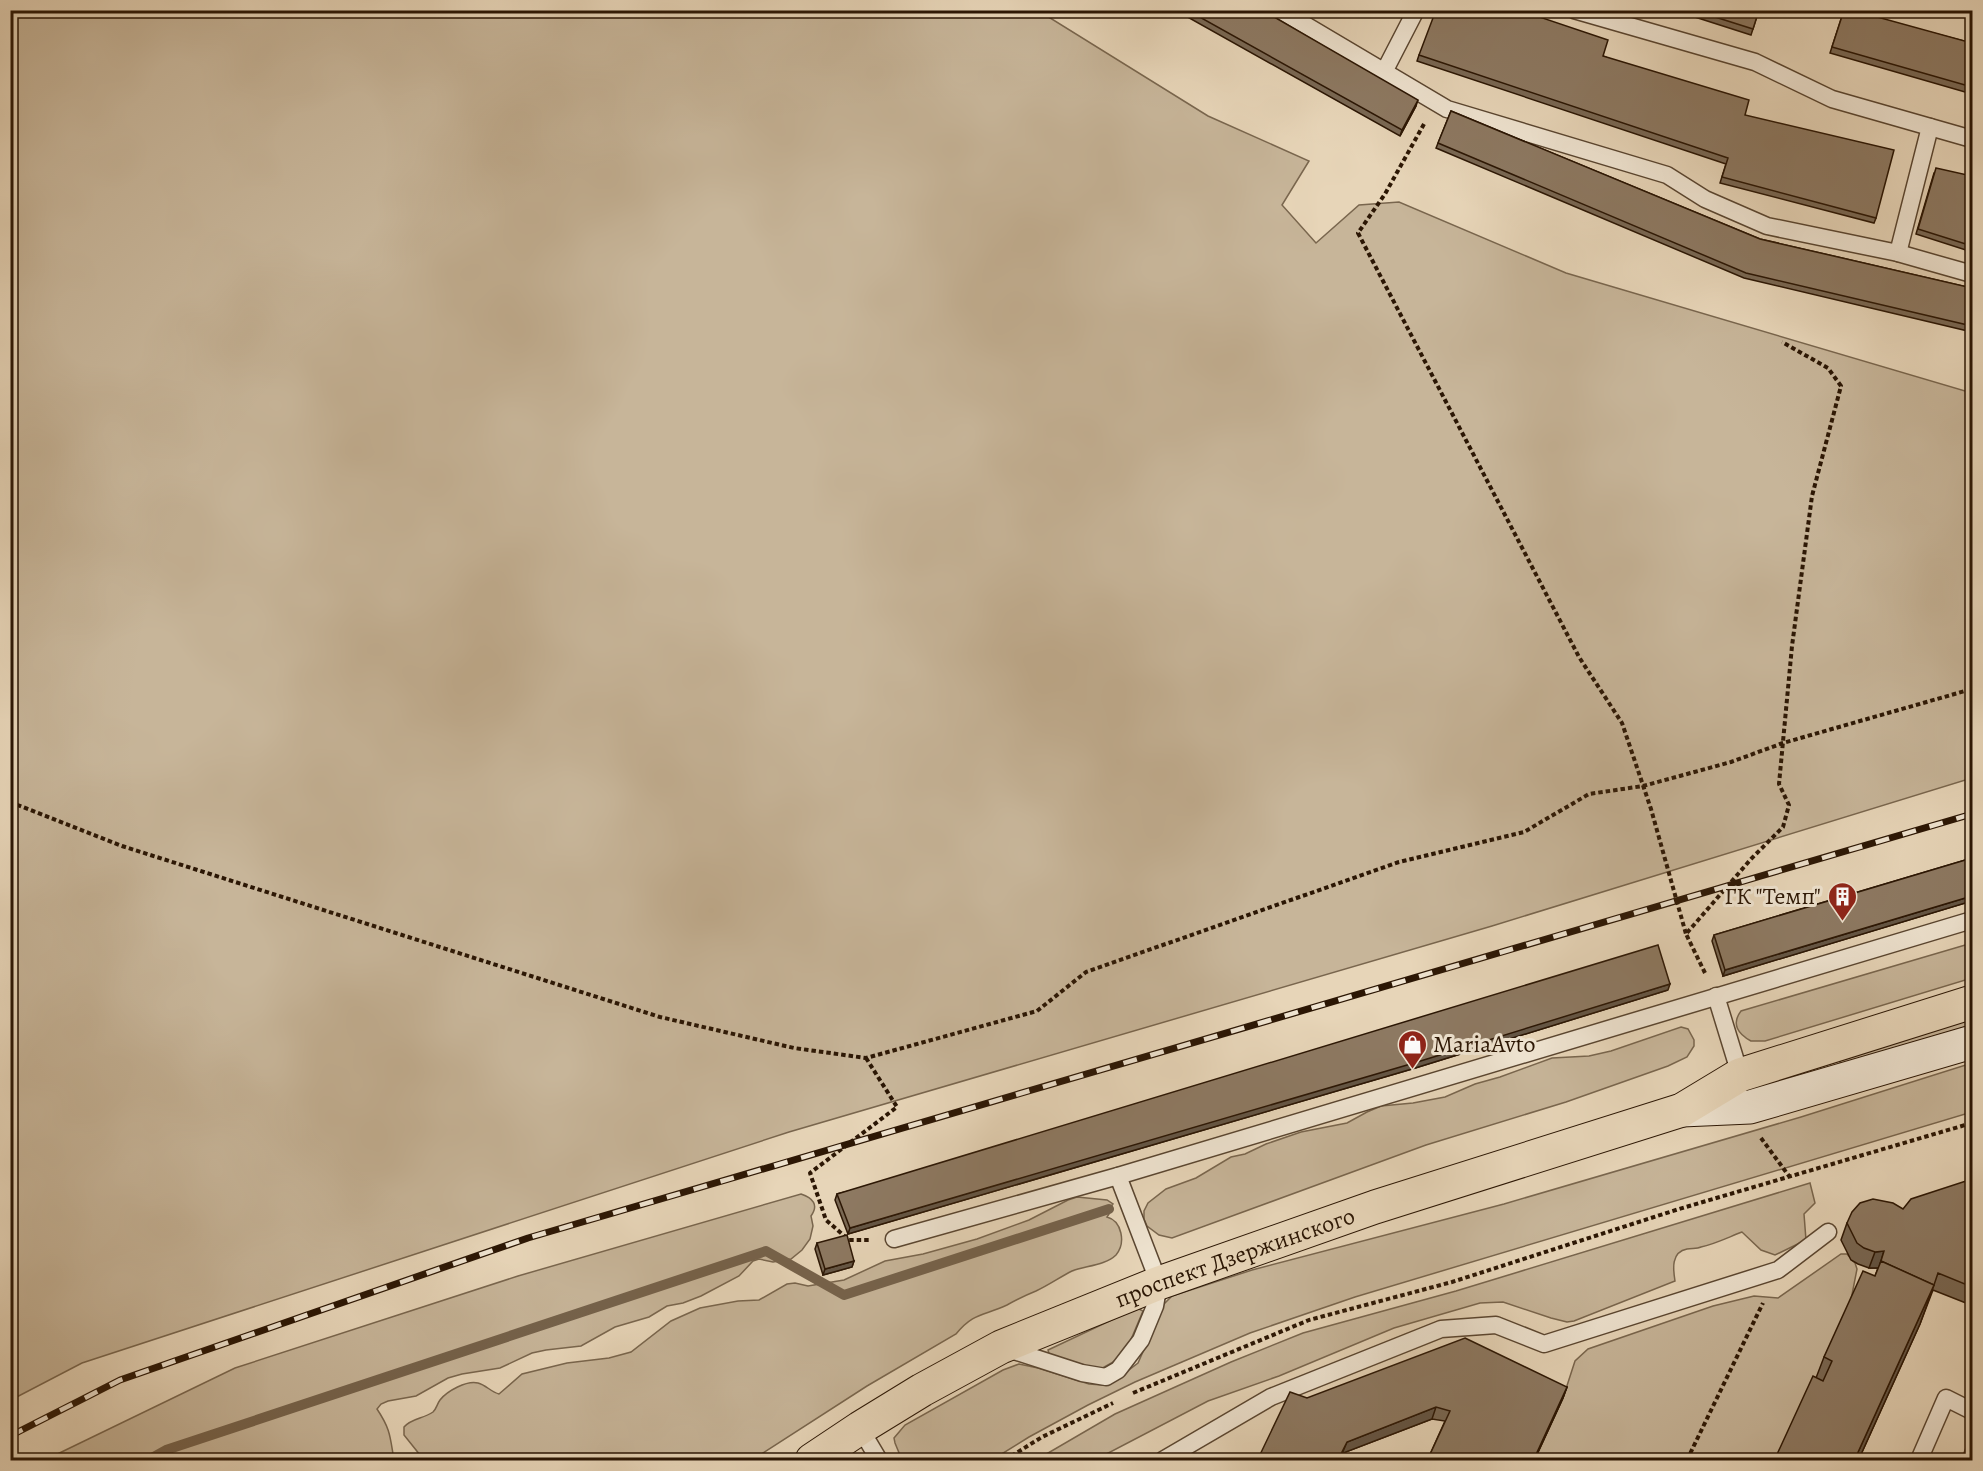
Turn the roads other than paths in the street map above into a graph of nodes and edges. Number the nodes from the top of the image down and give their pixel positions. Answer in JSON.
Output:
{"nodes":[{"id":1,"x":1280,"y":10,"type":"edge"},
{"id":2,"x":1416,"y":10,"type":"edge"},
{"id":3,"x":1574,"y":10,"type":"edge"},
{"id":4,"x":1384,"y":72,"type":"junction"},
{"id":5,"x":1930,"y":127,"type":"junction"},
{"id":6,"x":1972,"y":139,"type":"edge"},
{"id":7,"x":1898,"y":253,"type":"junction"},
{"id":8,"x":1972,"y":274,"type":"edge"},
{"id":9,"x":1972,"y":920,"type":"edge"},
{"id":10,"x":1716,"y":996,"type":"junction"},
{"id":11,"x":1972,"y":1002,"type":"edge"},
{"id":12,"x":1972,"y":1042,"type":"edge"},
{"id":13,"x":1740,"y":1075,"type":"junction"},
{"id":14,"x":1682,"y":1110,"type":"junction"},
{"id":15,"x":1753,"y":1120,"type":"junction"},
{"id":16,"x":1118,"y":1176,"type":"junction"},
{"id":17,"x":1828,"y":1232,"type":"dead end"},
{"id":18,"x":894,"y":1239,"type":"road end"},
{"id":19,"x":1159,"y":1283,"type":"junction"},
{"id":20,"x":1001,"y":1347,"type":"junction"},
{"id":21,"x":1972,"y":1411,"type":"edge"},
{"id":22,"x":860,"y":1428,"type":"junction"},
{"id":23,"x":812,"y":1461,"type":"edge"},
{"id":24,"x":879,"y":1461,"type":"edge"},
{"id":25,"x":1163,"y":1461,"type":"edge"},
{"id":26,"x":1919,"y":1461,"type":"edge"}],
"edges":[{"from":1,"to":4,"type":"lane"},
{"from":2,"to":4,"type":"lane"},
{"from":3,"to":5,"type":"lane"},
{"from":4,"to":7,"type":"lane"},
{"from":5,"to":6,"type":"lane"},
{"from":5,"to":7,"type":"lane"},
{"from":7,"to":8,"type":"lane"},
{"from":9,"to":10,"type":"lane"},
{"from":10,"to":13,"type":"lane"},
{"from":10,"to":16,"type":"lane"},
{"from":11,"to":13,"type":"main road","name":"проспект Дзержинского"},
{"from":12,"to":15,"type":"main road","name":"проспект Дзержинского"},
{"from":13,"to":14,"type":"main road","name":"проспект Дзержинского"},
{"from":13,"to":15,"type":"lane"},
{"from":14,"to":15,"type":"main road","name":"проспект Дзержинского"},
{"from":14,"to":19,"type":"main road","name":"проспект Дзержинского"},
{"from":16,"to":18,"type":"lane"},
{"from":16,"to":19,"type":"lane"},
{"from":17,"to":25,"type":"lane"},
{"from":19,"to":20,"type":"main road","name":"проспект Дзержинского"},
{"from":19,"to":20,"type":"lane"},
{"from":20,"to":22,"type":"main road","name":"проспект Дзержинского"},
{"from":21,"to":26,"type":"lane"},
{"from":22,"to":23,"type":"main road","name":"проспект Дзержинского"},
{"from":22,"to":24,"type":"lane"}]}
